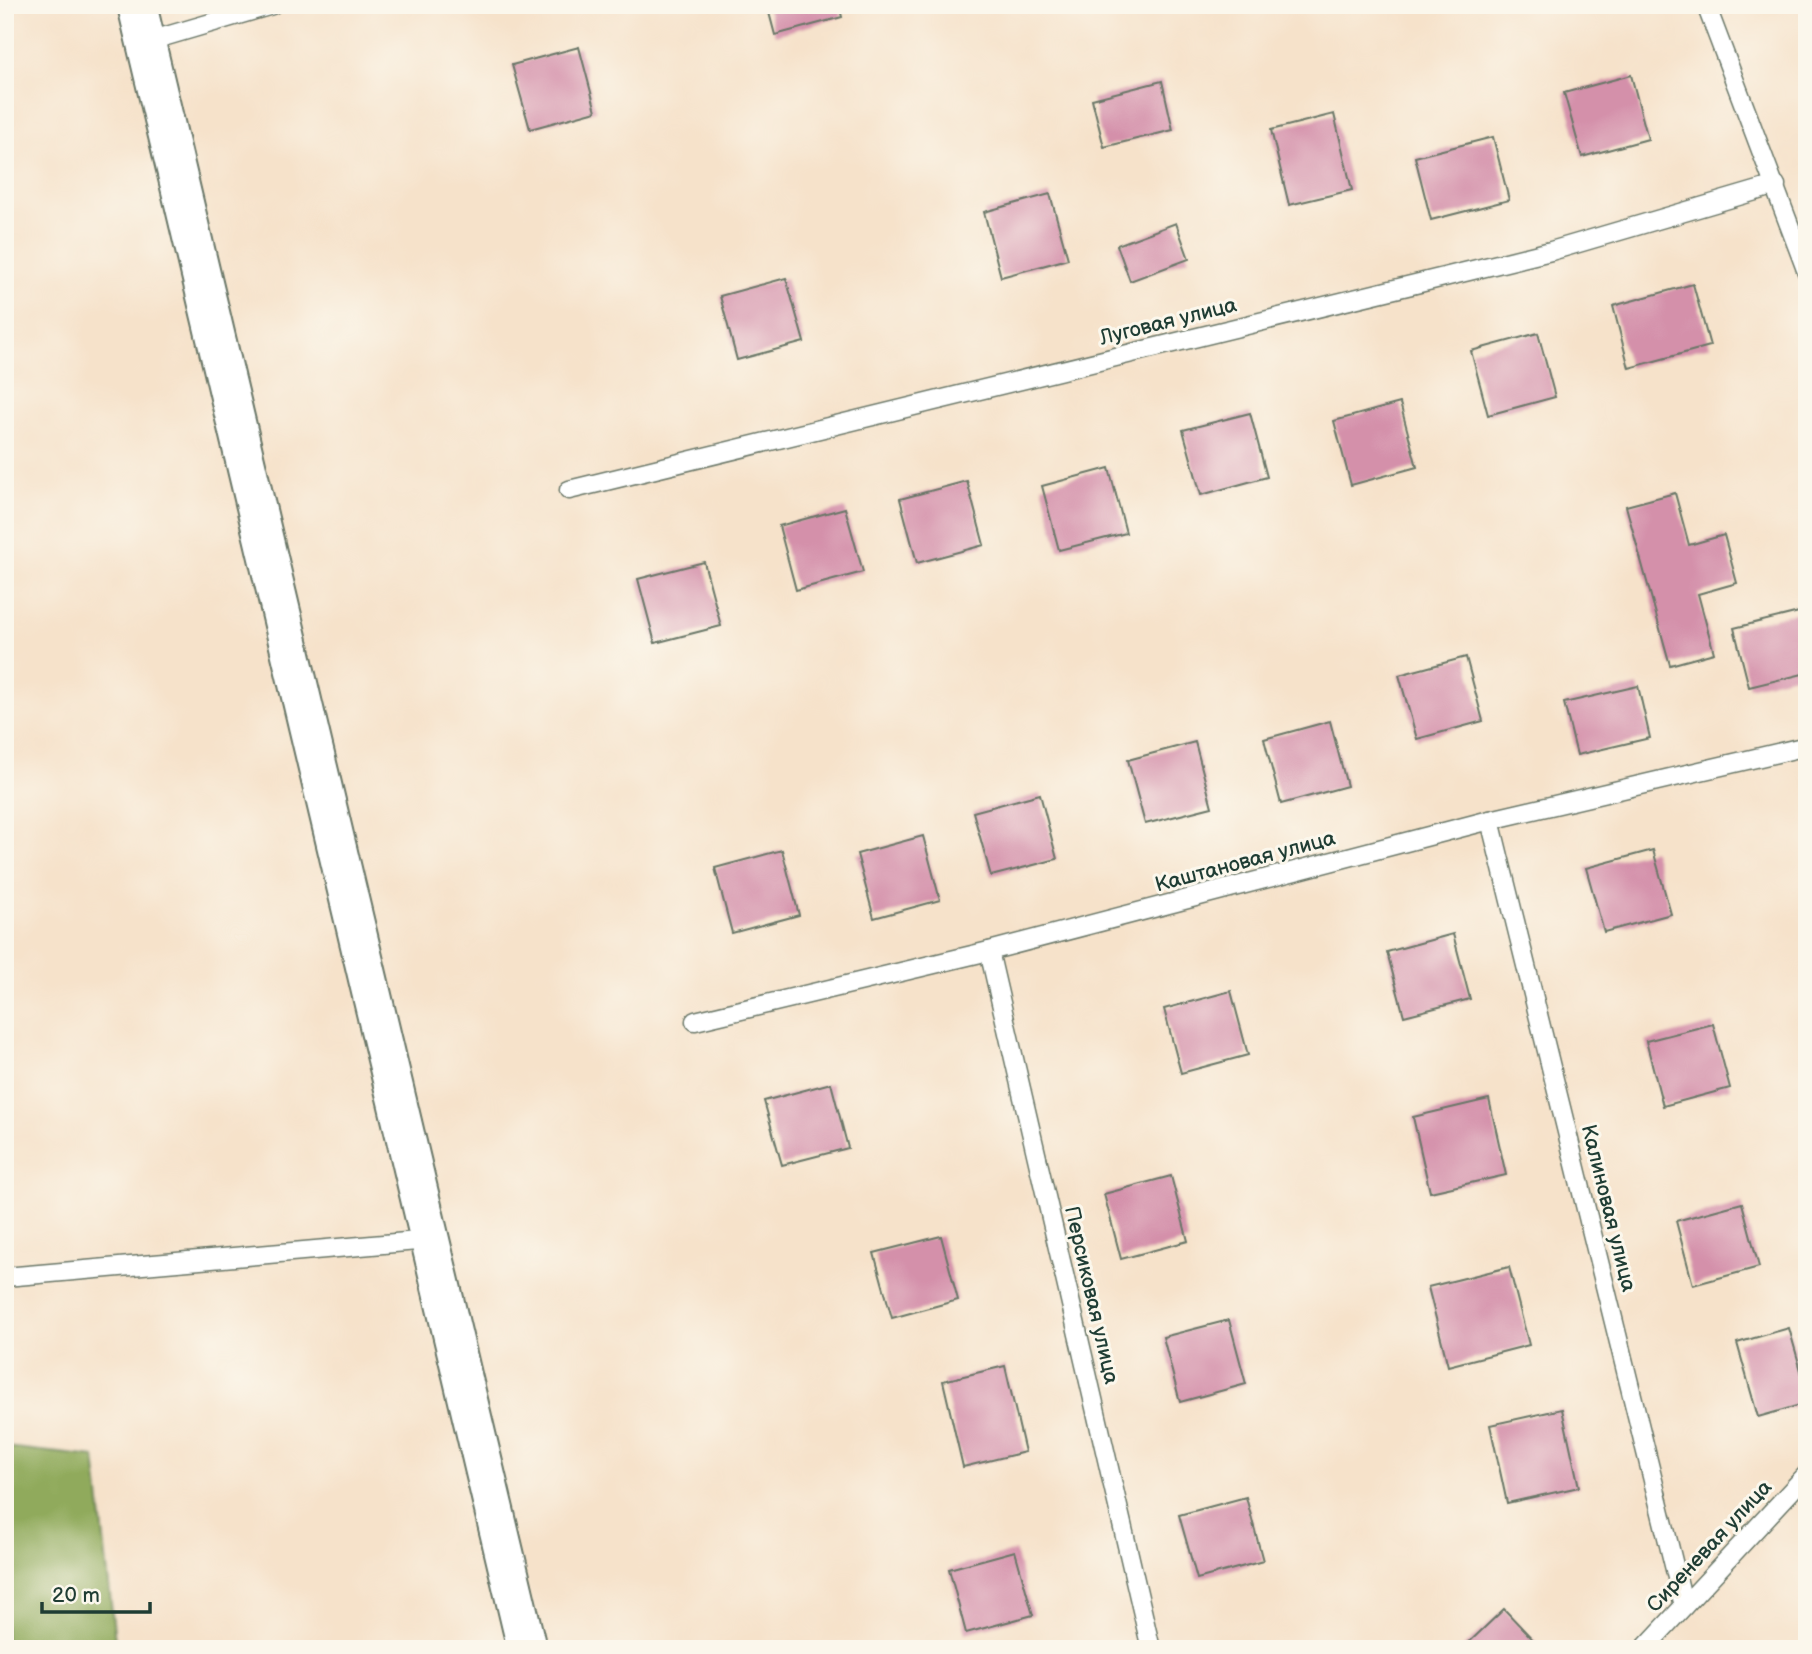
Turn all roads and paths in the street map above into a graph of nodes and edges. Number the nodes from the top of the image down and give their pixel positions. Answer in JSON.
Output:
{"nodes":[{"id":1,"x":138,"y":5,"type":"edge"},
{"id":2,"x":272,"y":5,"type":"edge"},
{"id":3,"x":1706,"y":5,"type":"edge"},
{"id":4,"x":146,"y":42,"type":"junction"},
{"id":5,"x":1776,"y":185,"type":"junction"},
{"id":6,"x":1807,"y":272,"type":"edge"},
{"id":7,"x":569,"y":491,"type":"dead end"},
{"id":8,"x":1807,"y":746,"type":"edge"},
{"id":9,"x":1490,"y":820,"type":"junction"},
{"id":10,"x":989,"y":951,"type":"junction"},
{"id":11,"x":695,"y":1021,"type":"dead end"},
{"id":12,"x":429,"y":1240,"type":"junction"},
{"id":13,"x":5,"y":1277,"type":"edge"},
{"id":14,"x":1807,"y":1474,"type":"edge"},
{"id":15,"x":1684,"y":1606,"type":"junction"},
{"id":16,"x":527,"y":1649,"type":"edge"},
{"id":17,"x":1151,"y":1649,"type":"edge"},
{"id":18,"x":1644,"y":1649,"type":"edge"}],
"edges":[{"from":1,"to":4,"type":"main road"},
{"from":2,"to":4,"type":"lane"},
{"from":3,"to":5,"type":"lane"},
{"from":4,"to":12,"type":"main road"},
{"from":5,"to":6,"type":"lane"},
{"from":5,"to":7,"type":"lane","name":"Луговая улица"},
{"from":8,"to":9,"type":"lane","name":"Каштановая улица"},
{"from":9,"to":10,"type":"lane","name":"Каштановая улица"},
{"from":9,"to":15,"type":"lane","name":"Калиновая улица"},
{"from":10,"to":11,"type":"lane","name":"Каштановая улица"},
{"from":10,"to":17,"type":"lane","name":"Персиковая улица"},
{"from":12,"to":13,"type":"lane"},
{"from":12,"to":16,"type":"main road"},
{"from":14,"to":15,"type":"lane","name":"Сиреневая улица"},
{"from":15,"to":18,"type":"lane","name":"Сиреневая улица"}]}
